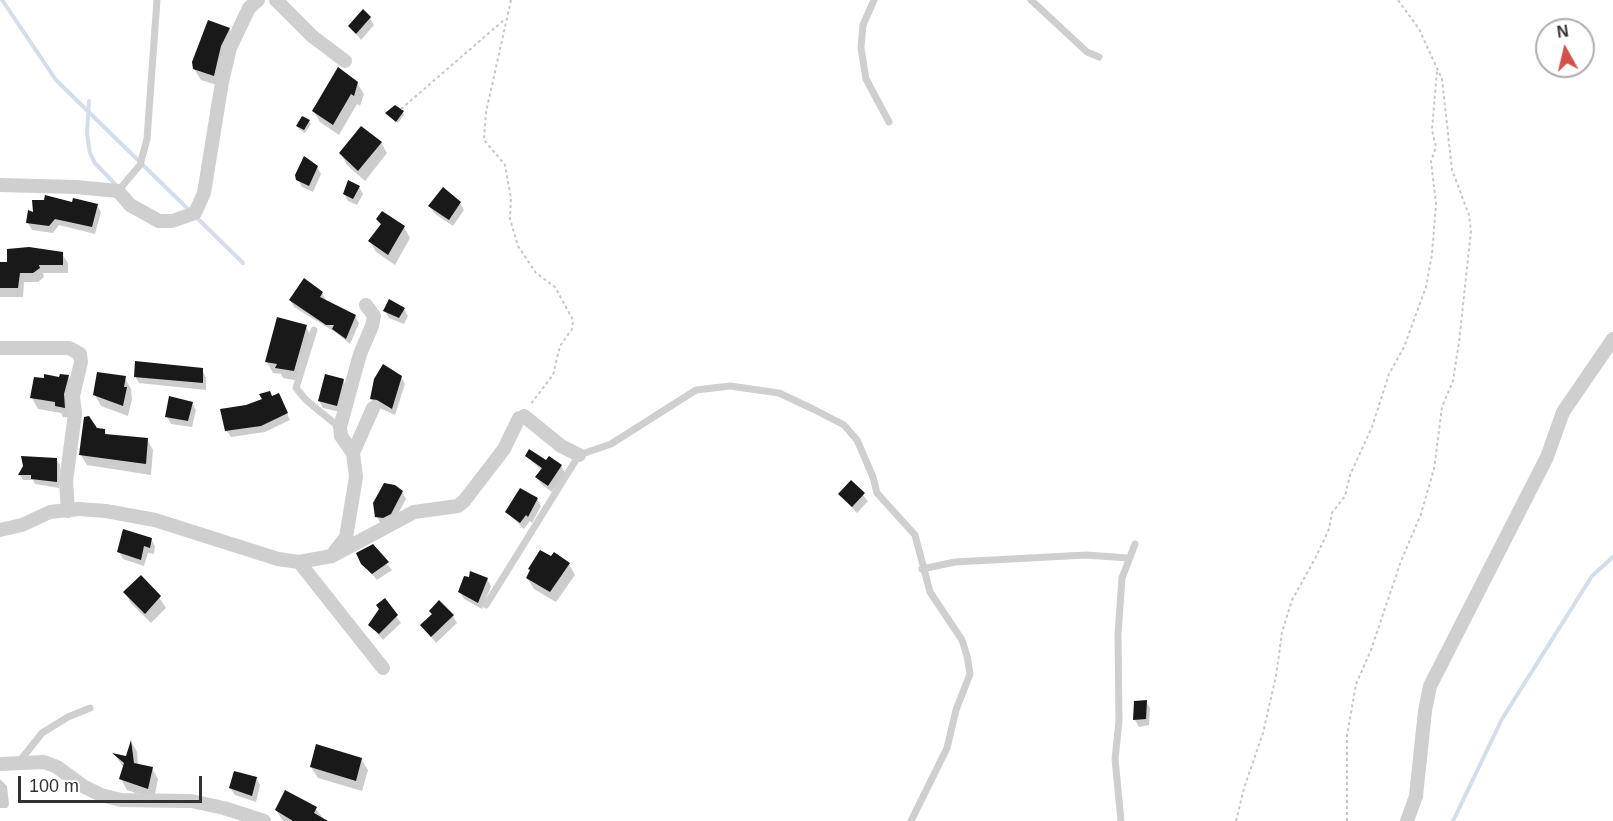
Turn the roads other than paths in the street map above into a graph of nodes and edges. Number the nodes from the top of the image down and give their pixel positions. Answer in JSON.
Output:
{"nodes":[{"id":1,"x":157,"y":0,"type":"edge"},
{"id":2,"x":258,"y":0,"type":"edge"},
{"id":3,"x":276,"y":0,"type":"edge"},
{"id":4,"x":874,"y":0,"type":"edge"},
{"id":5,"x":1032,"y":0,"type":"edge"},
{"id":6,"x":1099,"y":57,"type":"dead end"},
{"id":7,"x":345,"y":61,"type":"dead end"},
{"id":8,"x":889,"y":122,"type":"dead end"},
{"id":9,"x":0,"y":185,"type":"edge"},
{"id":10,"x":118,"y":191,"type":"junction"},
{"id":11,"x":366,"y":305,"type":"dead end"},
{"id":12,"x":314,"y":330,"type":"dead end"},
{"id":13,"x":1613,"y":339,"type":"edge"},
{"id":14,"x":0,"y":348,"type":"edge"},
{"id":15,"x":373,"y":408,"type":"dead end"},
{"id":16,"x":339,"y":427,"type":"junction"},
{"id":17,"x":353,"y":453,"type":"junction"},
{"id":18,"x":579,"y":455,"type":"junction"},
{"id":19,"x":68,"y":511,"type":"junction"},
{"id":20,"x":0,"y":530,"type":"edge"},
{"id":21,"x":1135,"y":544,"type":"dead end"},
{"id":22,"x":332,"y":556,"type":"junction"},
{"id":23,"x":1128,"y":558,"type":"junction"},
{"id":24,"x":299,"y":562,"type":"junction"},
{"id":25,"x":922,"y":569,"type":"junction"},
{"id":26,"x":486,"y":605,"type":"dead end"},
{"id":27,"x":383,"y":668,"type":"dead end"},
{"id":28,"x":90,"y":708,"type":"dead end"},
{"id":29,"x":19,"y":762,"type":"junction"},
{"id":30,"x":0,"y":764,"type":"edge"},
{"id":31,"x":264,"y":821,"type":"edge"},
{"id":32,"x":911,"y":821,"type":"edge"},
{"id":33,"x":1121,"y":821,"type":"edge"},
{"id":34,"x":1407,"y":821,"type":"edge"}],
"edges":[{"from":1,"to":10,"type":"lane"},
{"from":2,"to":10,"type":"street"},
{"from":3,"to":7,"type":"street"},
{"from":4,"to":8,"type":"lane"},
{"from":5,"to":6,"type":"lane"},
{"from":9,"to":10,"type":"street"},
{"from":11,"to":16,"type":"street"},
{"from":12,"to":16,"type":"lane"},
{"from":13,"to":34,"type":"street"},
{"from":14,"to":19,"type":"street"},
{"from":15,"to":17,"type":"street"},
{"from":16,"to":17,"type":"street"},
{"from":17,"to":22,"type":"street"},
{"from":18,"to":22,"type":"street"},
{"from":18,"to":25,"type":"lane"},
{"from":18,"to":26,"type":"lane"},
{"from":19,"to":20,"type":"street"},
{"from":19,"to":24,"type":"street"},
{"from":21,"to":23,"type":"lane"},
{"from":22,"to":24,"type":"street"},
{"from":23,"to":25,"type":"lane"},
{"from":23,"to":33,"type":"lane"},
{"from":24,"to":27,"type":"street"},
{"from":25,"to":32,"type":"lane"},
{"from":28,"to":29,"type":"lane"},
{"from":29,"to":30,"type":"street"},
{"from":29,"to":31,"type":"street"}]}
